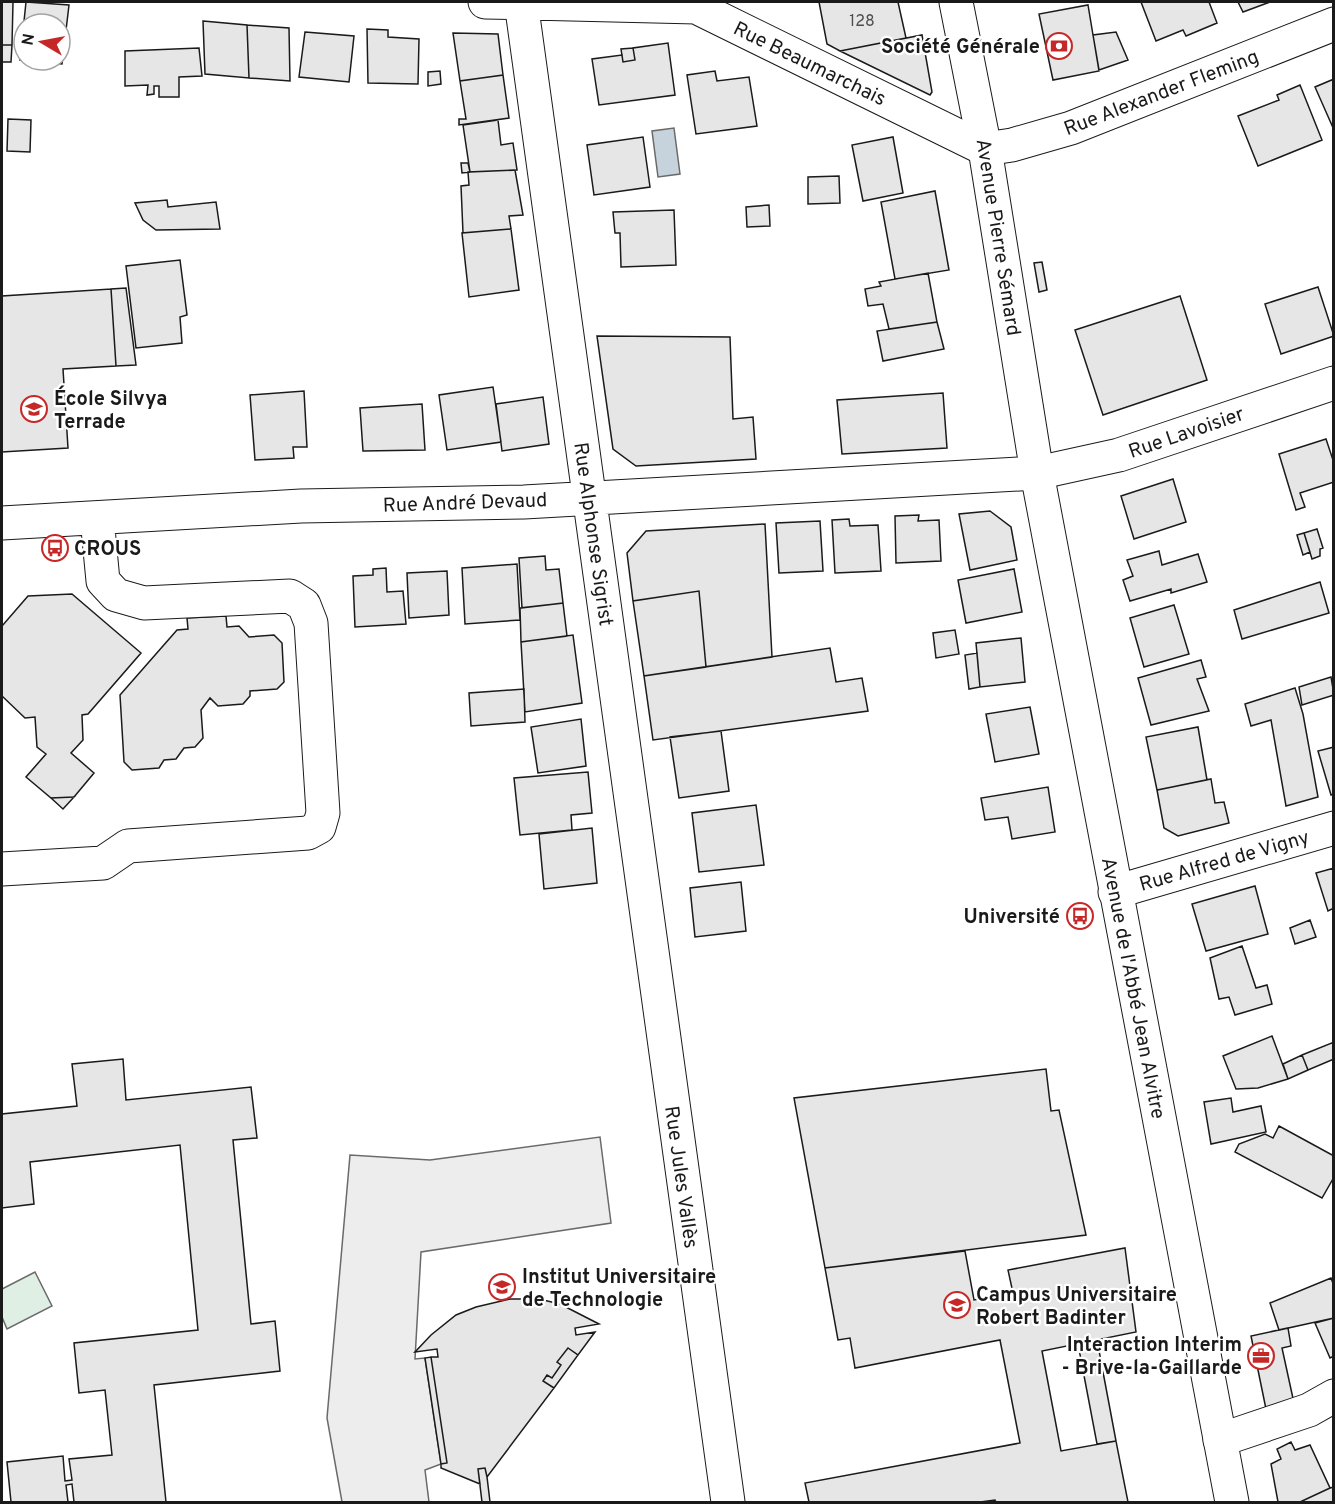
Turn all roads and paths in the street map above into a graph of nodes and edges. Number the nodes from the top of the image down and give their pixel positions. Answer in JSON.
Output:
{"nodes":[{"id":1,"x":485,"y":2,"type":"edge"},
{"id":2,"x":521,"y":2,"type":"edge"},
{"id":3,"x":956,"y":2,"type":"edge"},
{"id":4,"x":1334,"y":24,"type":"edge"},
{"id":5,"x":985,"y":149,"type":"junction"},
{"id":6,"x":1334,"y":382,"type":"edge"},
{"id":7,"x":1037,"y":473,"type":"junction"},
{"id":8,"x":589,"y":497,"type":"junction"},
{"id":9,"x":97,"y":518,"type":"junction"},
{"id":10,"x":2,"y":524,"type":"edge"},
{"id":11,"x":1334,"y":828,"type":"edge"},
{"id":12,"x":2,"y":869,"type":"edge"},
{"id":13,"x":1116,"y":892,"type":"junction"},
{"id":14,"x":666,"y":1065,"type":"joint"},
{"id":15,"x":1334,"y":1396,"type":"edge"},
{"id":16,"x":1220,"y":1440,"type":"junction"},
{"id":17,"x":728,"y":1503,"type":"edge"},
{"id":18,"x":1232,"y":1503,"type":"edge"}],
"edges":[{"from":1,"to":2,"type":"street","name":"Rue Beaumarchais"},
{"from":2,"to":5,"type":"street","name":"Rue Beaumarchais"},
{"from":2,"to":8,"type":"street","name":"Rue Alphonse Sigrist"},
{"from":3,"to":5,"type":"street","name":"Avenue Pierre Sémard"},
{"from":4,"to":5,"type":"street","name":"Rue Alexander Fleming"},
{"from":5,"to":7,"type":"street","name":"Avenue Pierre Sémard"},
{"from":6,"to":7,"type":"street","name":"Rue Lavoisier"},
{"from":7,"to":8,"type":"street","name":"Rue André Devaud"},
{"from":7,"to":13,"type":"street","name":"Avenue de l'Abbé Jean Alvitre"},
{"from":8,"to":9,"type":"street","name":"Rue André Devaud"},
{"from":8,"to":14,"type":"street","name":"Rue Alphonse Sigrist"},
{"from":9,"to":10,"type":"street","name":"Rue André Devaud"},
{"from":9,"to":12,"type":"street"},
{"from":11,"to":13,"type":"street","name":"Rue Alfred de Vigny"},
{"from":13,"to":16,"type":"street","name":"Avenue de l'Abbé Jean Alvitre"},
{"from":14,"to":17,"type":"street","name":"Rue Jules Vallès"},
{"from":15,"to":16,"type":"street"},
{"from":16,"to":18,"type":"street","name":"Avenue de l'Abbé Jean Alvitre"}]}
